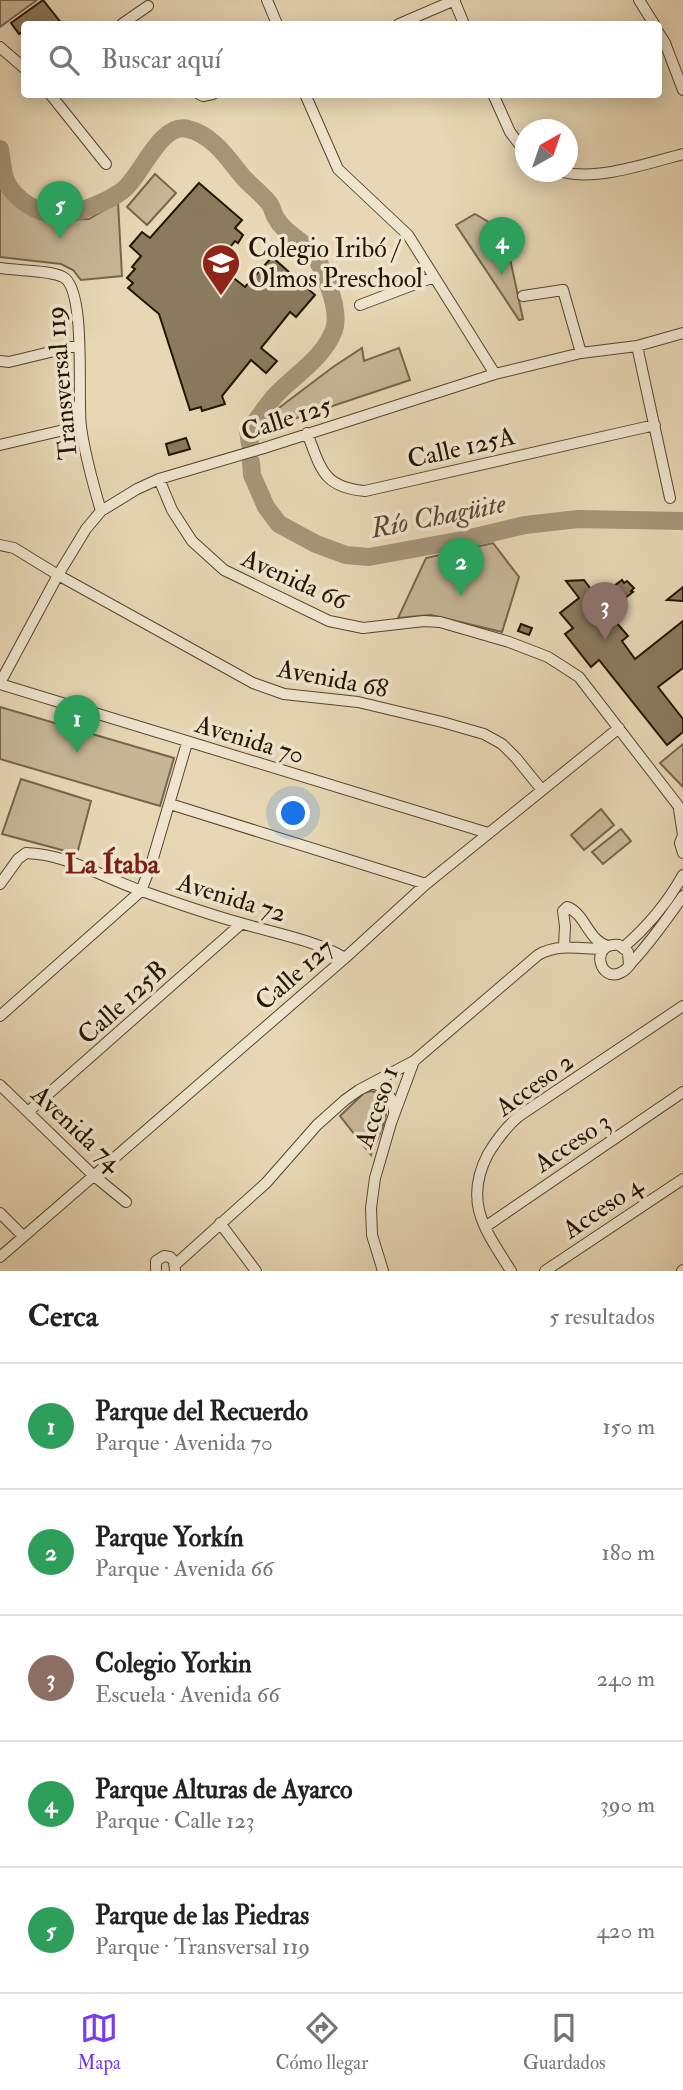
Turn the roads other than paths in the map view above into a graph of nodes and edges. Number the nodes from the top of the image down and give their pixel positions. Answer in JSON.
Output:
{"nodes":[{"id":1,"x":267,"y":0,"type":"edge"},
{"id":2,"x":455,"y":0,"type":"edge"},
{"id":3,"x":639,"y":0,"type":"edge"},
{"id":4,"x":148,"y":6,"type":"dead end"},
{"id":5,"x":126,"y":21,"type":"edge"},
{"id":6,"x":276,"y":21,"type":"edge"},
{"id":7,"x":406,"y":21,"type":"edge"},
{"id":8,"x":463,"y":21,"type":"edge"},
{"id":9,"x":652,"y":21,"type":"edge"},
{"id":10,"x":662,"y":38,"type":"edge"},
{"id":11,"x":0,"y":47,"type":"edge"},
{"id":12,"x":21,"y":65,"type":"edge"},
{"id":13,"x":683,"y":90,"type":"edge"},
{"id":14,"x":53,"y":98,"type":"edge"},
{"id":15,"x":306,"y":98,"type":"edge"},
{"id":16,"x":495,"y":98,"type":"edge"},
{"id":17,"x":515,"y":140,"type":"edge"},
{"id":18,"x":683,"y":155,"type":"edge"},
{"id":19,"x":106,"y":164,"type":"dead end"},
{"id":20,"x":578,"y":173,"type":"edge"},
{"id":21,"x":0,"y":268,"type":"edge"},
{"id":22,"x":434,"y":277,"type":"junction"},
{"id":23,"x":523,"y":296,"type":"dead end"},
{"id":24,"x":360,"y":305,"type":"dead end"},
{"id":25,"x":683,"y":333,"type":"edge"},
{"id":26,"x":79,"y":345,"type":"junction"},
{"id":27,"x":637,"y":346,"type":"junction"},
{"id":28,"x":582,"y":353,"type":"junction"},
{"id":29,"x":0,"y":361,"type":"edge"},
{"id":30,"x":495,"y":374,"type":"junction"},
{"id":31,"x":655,"y":425,"type":"junction"},
{"id":32,"x":81,"y":426,"type":"junction"},
{"id":33,"x":307,"y":433,"type":"junction"},
{"id":34,"x":0,"y":446,"type":"edge"},
{"id":35,"x":159,"y":479,"type":"junction"},
{"id":36,"x":670,"y":498,"type":"dead end"},
{"id":37,"x":101,"y":511,"type":"junction"},
{"id":38,"x":0,"y":545,"type":"edge"},
{"id":39,"x":58,"y":575,"type":"junction"},
{"id":40,"x":0,"y":684,"type":"edge"},
{"id":41,"x":619,"y":728,"type":"junction"},
{"id":42,"x":187,"y":743,"type":"junction"},
{"id":43,"x":542,"y":790,"type":"junction"},
{"id":44,"x":170,"y":804,"type":"junction"},
{"id":45,"x":681,"y":810,"type":"edge"},
{"id":46,"x":488,"y":833,"type":"junction"},
{"id":47,"x":683,"y":835,"type":"edge"},
{"id":48,"x":683,"y":854,"type":"edge"},
{"id":49,"x":683,"y":875,"type":"edge"},
{"id":50,"x":0,"y":884,"type":"edge"},
{"id":51,"x":426,"y":884,"type":"junction"},
{"id":52,"x":141,"y":891,"type":"junction"},
{"id":53,"x":683,"y":896,"type":"edge"},
{"id":54,"x":241,"y":924,"type":"junction"},
{"id":55,"x":564,"y":946,"type":"junction"},
{"id":56,"x":624,"y":947,"type":"junction"},
{"id":57,"x":606,"y":948,"type":"junction"},
{"id":58,"x":586,"y":949,"type":"junction"},
{"id":59,"x":345,"y":958,"type":"junction"},
{"id":60,"x":600,"y":965,"type":"junction"},
{"id":61,"x":629,"y":965,"type":"junction"},
{"id":62,"x":683,"y":1006,"type":"edge"},
{"id":63,"x":0,"y":1016,"type":"edge"},
{"id":64,"x":414,"y":1061,"type":"junction"},
{"id":65,"x":373,"y":1083,"type":"junction"},
{"id":66,"x":0,"y":1085,"type":"edge"},
{"id":67,"x":683,"y":1092,"type":"edge"},
{"id":68,"x":29,"y":1111,"type":"junction"},
{"id":69,"x":394,"y":1114,"type":"junction"},
{"id":70,"x":93,"y":1175,"type":"junction"},
{"id":71,"x":683,"y":1179,"type":"edge"},
{"id":72,"x":125,"y":1202,"type":"dead end"},
{"id":73,"x":0,"y":1213,"type":"edge"},
{"id":74,"x":220,"y":1223,"type":"junction"},
{"id":75,"x":485,"y":1227,"type":"junction"},
{"id":76,"x":23,"y":1236,"type":"junction"},
{"id":77,"x":0,"y":1257,"type":"edge"},
{"id":78,"x":175,"y":1267,"type":"edge"},
{"id":79,"x":156,"y":1271,"type":"edge"},
{"id":80,"x":256,"y":1271,"type":"edge"},
{"id":81,"x":383,"y":1271,"type":"edge"},
{"id":82,"x":511,"y":1271,"type":"edge"},
{"id":83,"x":545,"y":1271,"type":"edge"}],
"edges":[{"from":1,"to":6,"type":"street"},
{"from":2,"to":7,"type":"street"},
{"from":2,"to":8,"type":"street"},
{"from":3,"to":9,"type":"street"},
{"from":4,"to":5,"type":"street"},
{"from":10,"to":13,"type":"street"},
{"from":11,"to":12,"type":"street"},
{"from":14,"to":19,"type":"street"},
{"from":15,"to":22,"type":"street"},
{"from":16,"to":17,"type":"street"},
{"from":18,"to":20,"type":"street"},
{"from":21,"to":26,"type":"street","name":"Transversal 119"},
{"from":22,"to":24,"type":"street"},
{"from":22,"to":30,"type":"street"},
{"from":23,"to":28,"type":"street"},
{"from":25,"to":27,"type":"street","name":"Calle 125"},
{"from":26,"to":29,"type":"street"},
{"from":26,"to":32,"type":"street","name":"Transversal 119"},
{"from":27,"to":28,"type":"street","name":"Calle 125"},
{"from":27,"to":31,"type":"street"},
{"from":28,"to":30,"type":"street","name":"Calle 125"},
{"from":30,"to":33,"type":"street","name":"Calle 125"},
{"from":31,"to":33,"type":"street","name":"Calle 125A"},
{"from":31,"to":36,"type":"street"},
{"from":32,"to":34,"type":"street"},
{"from":32,"to":37,"type":"street","name":"Transversal 119"},
{"from":33,"to":35,"type":"street","name":"Calle 125"},
{"from":35,"to":37,"type":"street","name":"Calle 125"},
{"from":35,"to":41,"type":"street","name":"Avenida 66"},
{"from":37,"to":39,"type":"street","name":"Calle 125"},
{"from":38,"to":39,"type":"street","name":"Avenida 68"},
{"from":39,"to":40,"type":"street","name":"Calle 125"},
{"from":39,"to":43,"type":"street","name":"Avenida 68"},
{"from":40,"to":42,"type":"street","name":"Avenida 70"},
{"from":41,"to":43,"type":"street","name":"Calle 127"},
{"from":41,"to":45,"type":"street","name":"Avenida 66"},
{"from":42,"to":44,"type":"street"},
{"from":42,"to":46,"type":"street","name":"Avenida 70"},
{"from":43,"to":46,"type":"street","name":"Calle 127"},
{"from":44,"to":51,"type":"street"},
{"from":44,"to":52,"type":"street"},
{"from":45,"to":47,"type":"street","name":"Avenida 66"},
{"from":46,"to":51,"type":"street","name":"Calle 127"},
{"from":47,"to":48,"type":"street","name":"Avenida 66"},
{"from":49,"to":56,"type":"street"},
{"from":50,"to":52,"type":"street","name":"Avenida 72"},
{"from":51,"to":59,"type":"street","name":"Calle 127"},
{"from":52,"to":54,"type":"street","name":"Avenida 72"},
{"from":52,"to":63,"type":"street"},
{"from":53,"to":61,"type":"street"},
{"from":54,"to":59,"type":"street","name":"Avenida 72"},
{"from":54,"to":68,"type":"street","name":"Calle 125B"},
{"from":55,"to":57,"type":"street"},
{"from":55,"to":58,"type":"street"},
{"from":55,"to":64,"type":"street","name":"Acceso 1"},
{"from":56,"to":57,"type":"street"},
{"from":56,"to":61,"type":"street"},
{"from":57,"to":58,"type":"street"},
{"from":57,"to":60,"type":"street"},
{"from":58,"to":60,"type":"street"},
{"from":59,"to":70,"type":"street","name":"Calle 127"},
{"from":60,"to":61,"type":"street"},
{"from":62,"to":75,"type":"street","name":"Acceso 2"},
{"from":64,"to":65,"type":"street"},
{"from":64,"to":69,"type":"street","name":"Acceso 1"},
{"from":65,"to":69,"type":"street"},
{"from":65,"to":74,"type":"street"},
{"from":66,"to":68,"type":"street","name":"Avenida 74"},
{"from":67,"to":75,"type":"street","name":"Acceso 3"},
{"from":68,"to":70,"type":"street","name":"Avenida 74"},
{"from":69,"to":81,"type":"street","name":"Acceso 1"},
{"from":70,"to":72,"type":"street","name":"Avenida 74"},
{"from":70,"to":76,"type":"street","name":"Calle 127"},
{"from":71,"to":83,"type":"street","name":"Acceso 4"},
{"from":73,"to":76,"type":"street"},
{"from":74,"to":78,"type":"street"},
{"from":74,"to":80,"type":"street"},
{"from":75,"to":82,"type":"street","name":"Acceso 2"},
{"from":76,"to":77,"type":"street","name":"Calle 127"},
{"from":78,"to":79,"type":"street"}]}
